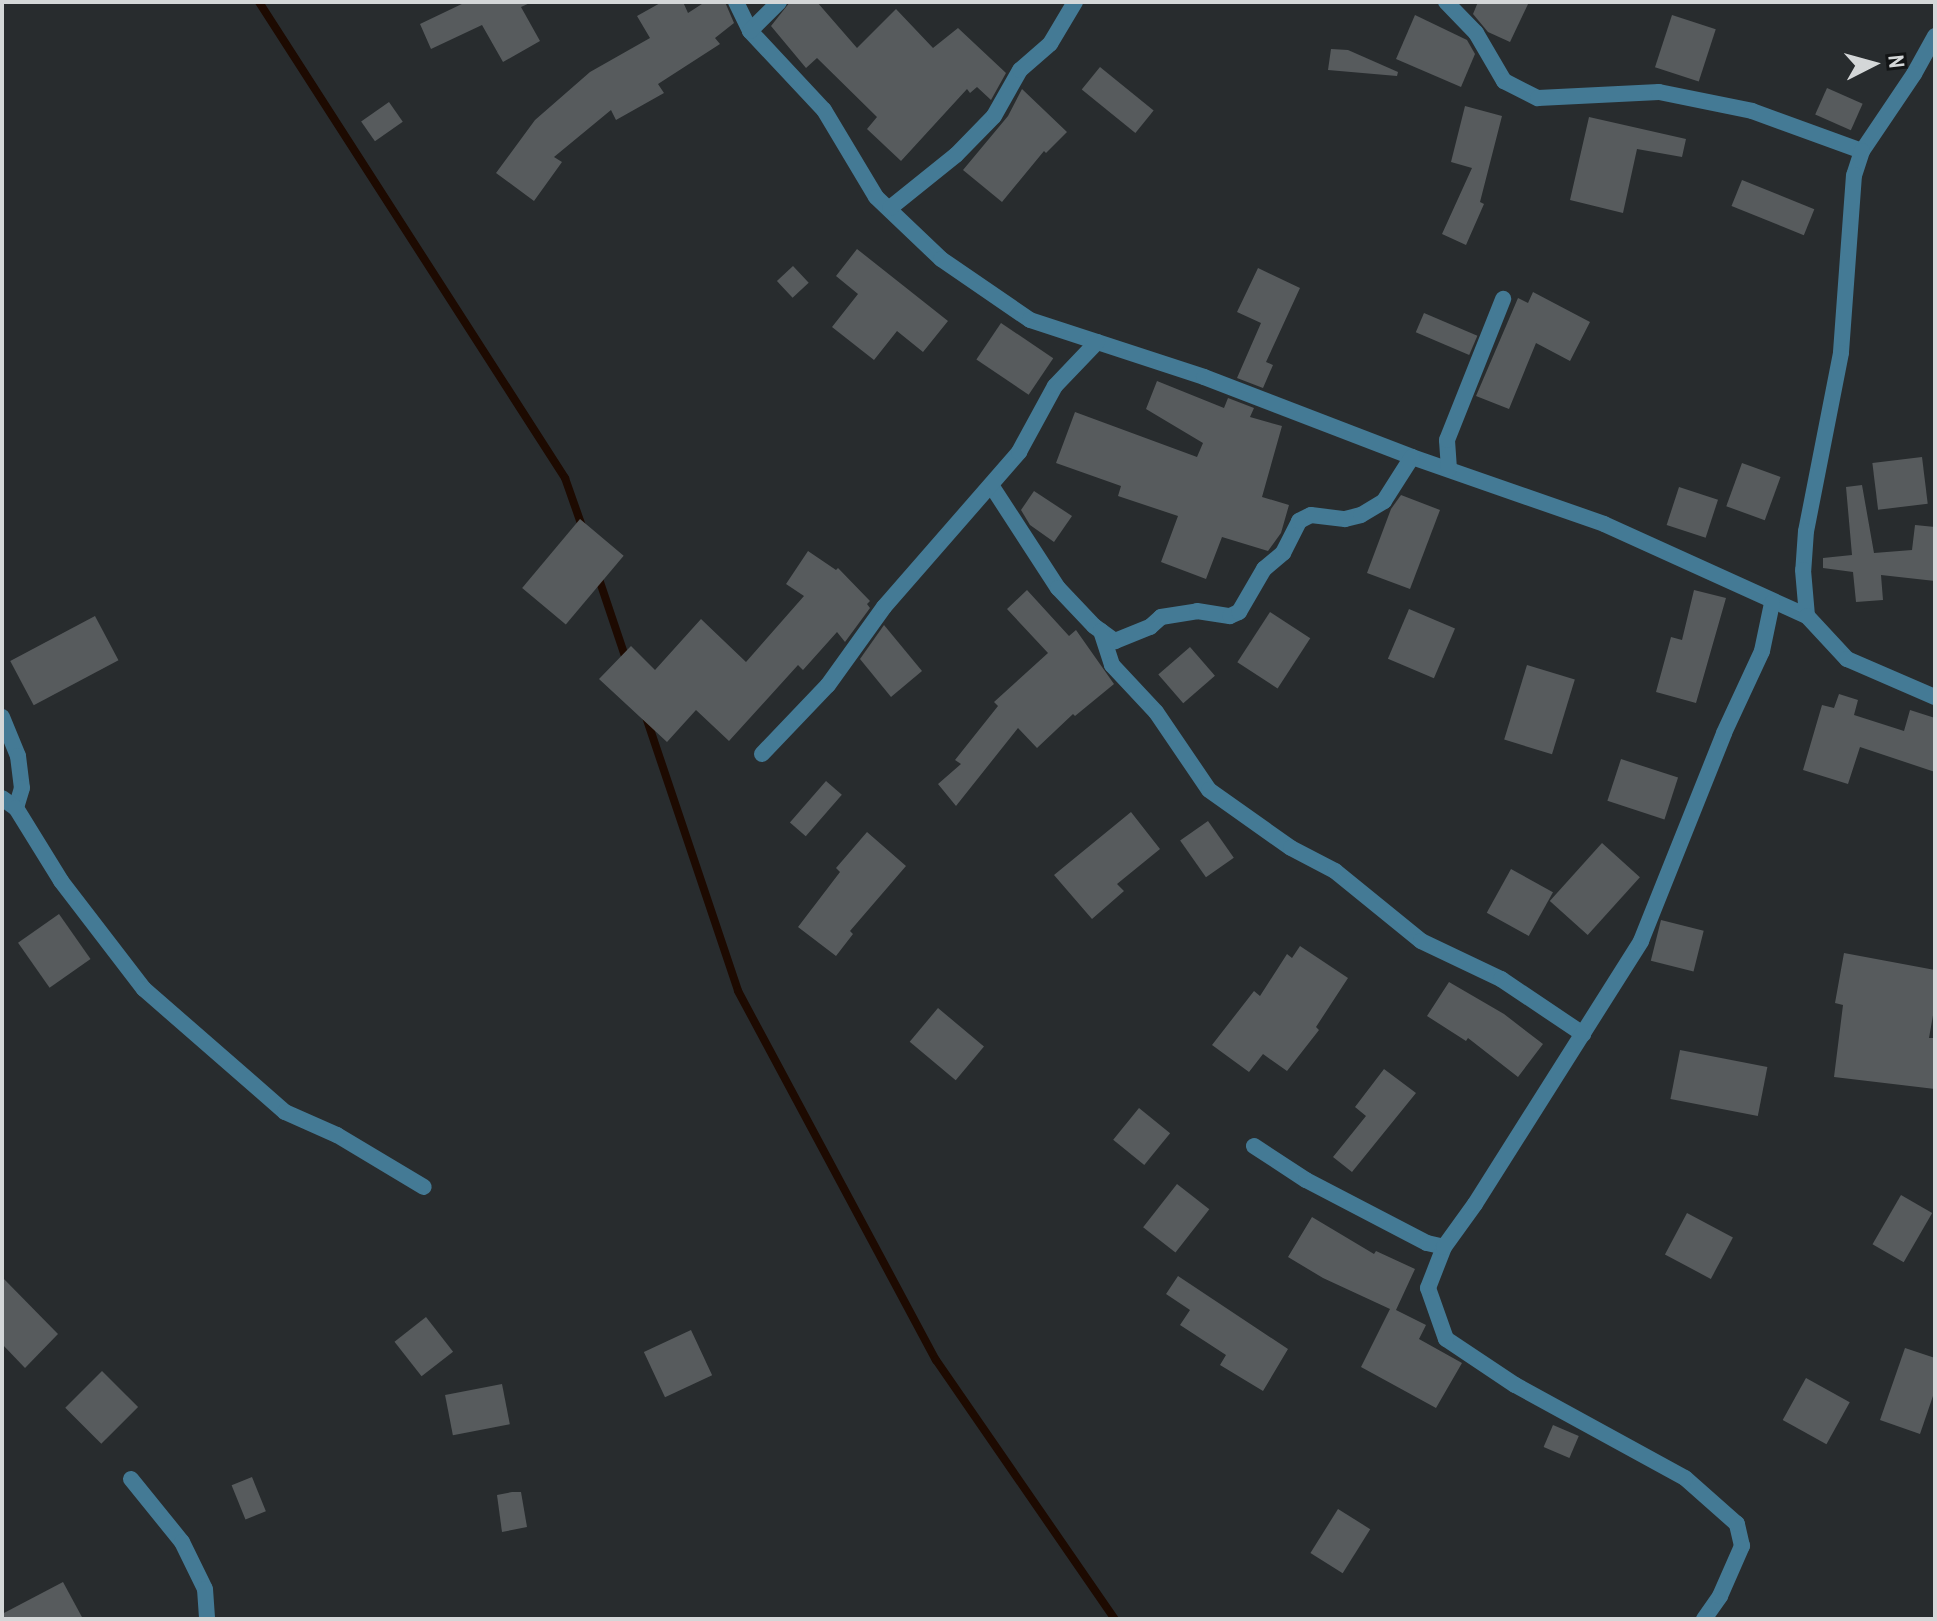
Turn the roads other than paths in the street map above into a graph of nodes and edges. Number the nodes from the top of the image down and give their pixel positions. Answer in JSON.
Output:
{"nodes":[{"id":1,"x":736,"y":2,"type":"edge"},
{"id":2,"x":779,"y":2,"type":"edge"},
{"id":3,"x":1075,"y":2,"type":"edge"},
{"id":4,"x":1446,"y":2,"type":"edge"},
{"id":5,"x":750,"y":31,"type":"junction"},
{"id":6,"x":1935,"y":36,"type":"edge"},
{"id":7,"x":1862,"y":151,"type":"junction"},
{"id":8,"x":890,"y":208,"type":"junction"},
{"id":9,"x":1503,"y":299,"type":"dead end"},
{"id":10,"x":1097,"y":342,"type":"junction"},
{"id":11,"x":1412,"y":457,"type":"junction"},
{"id":12,"x":1449,"y":469,"type":"junction"},
{"id":13,"x":991,"y":485,"type":"junction"},
{"id":14,"x":1772,"y":603,"type":"junction"},
{"id":15,"x":1807,"y":616,"type":"junction"},
{"id":16,"x":1101,"y":631,"type":"junction"},
{"id":17,"x":1935,"y":697,"type":"edge"},
{"id":18,"x":2,"y":717,"type":"edge"},
{"id":19,"x":762,"y":754,"type":"dead end"},
{"id":20,"x":9,"y":803,"type":"edge"},
{"id":21,"x":1583,"y":1034,"type":"junction"},
{"id":22,"x":1254,"y":1146,"type":"dead end"},
{"id":23,"x":424,"y":1187,"type":"dead end"},
{"id":24,"x":1444,"y":1247,"type":"junction"},
{"id":25,"x":131,"y":1479,"type":"dead end"},
{"id":26,"x":207,"y":1619,"type":"edge"},
{"id":27,"x":1704,"y":1619,"type":"edge"}],
"edges":[{"from":1,"to":5,"type":"street"},
{"from":2,"to":5,"type":"street"},
{"from":3,"to":8,"type":"street"},
{"from":4,"to":7,"type":"street"},
{"from":5,"to":8,"type":"street"},
{"from":6,"to":7,"type":"street"},
{"from":7,"to":15,"type":"street"},
{"from":8,"to":10,"type":"street"},
{"from":9,"to":12,"type":"street"},
{"from":10,"to":11,"type":"street"},
{"from":10,"to":13,"type":"street"},
{"from":11,"to":12,"type":"street"},
{"from":11,"to":16,"type":"street"},
{"from":12,"to":14,"type":"street"},
{"from":13,"to":16,"type":"street"},
{"from":13,"to":19,"type":"street"},
{"from":14,"to":15,"type":"street"},
{"from":14,"to":21,"type":"street"},
{"from":15,"to":17,"type":"street"},
{"from":16,"to":21,"type":"street"},
{"from":18,"to":20,"type":"street"},
{"from":20,"to":23,"type":"street"},
{"from":21,"to":24,"type":"street"},
{"from":22,"to":24,"type":"street"},
{"from":24,"to":27,"type":"street"},
{"from":25,"to":26,"type":"street"}]}
